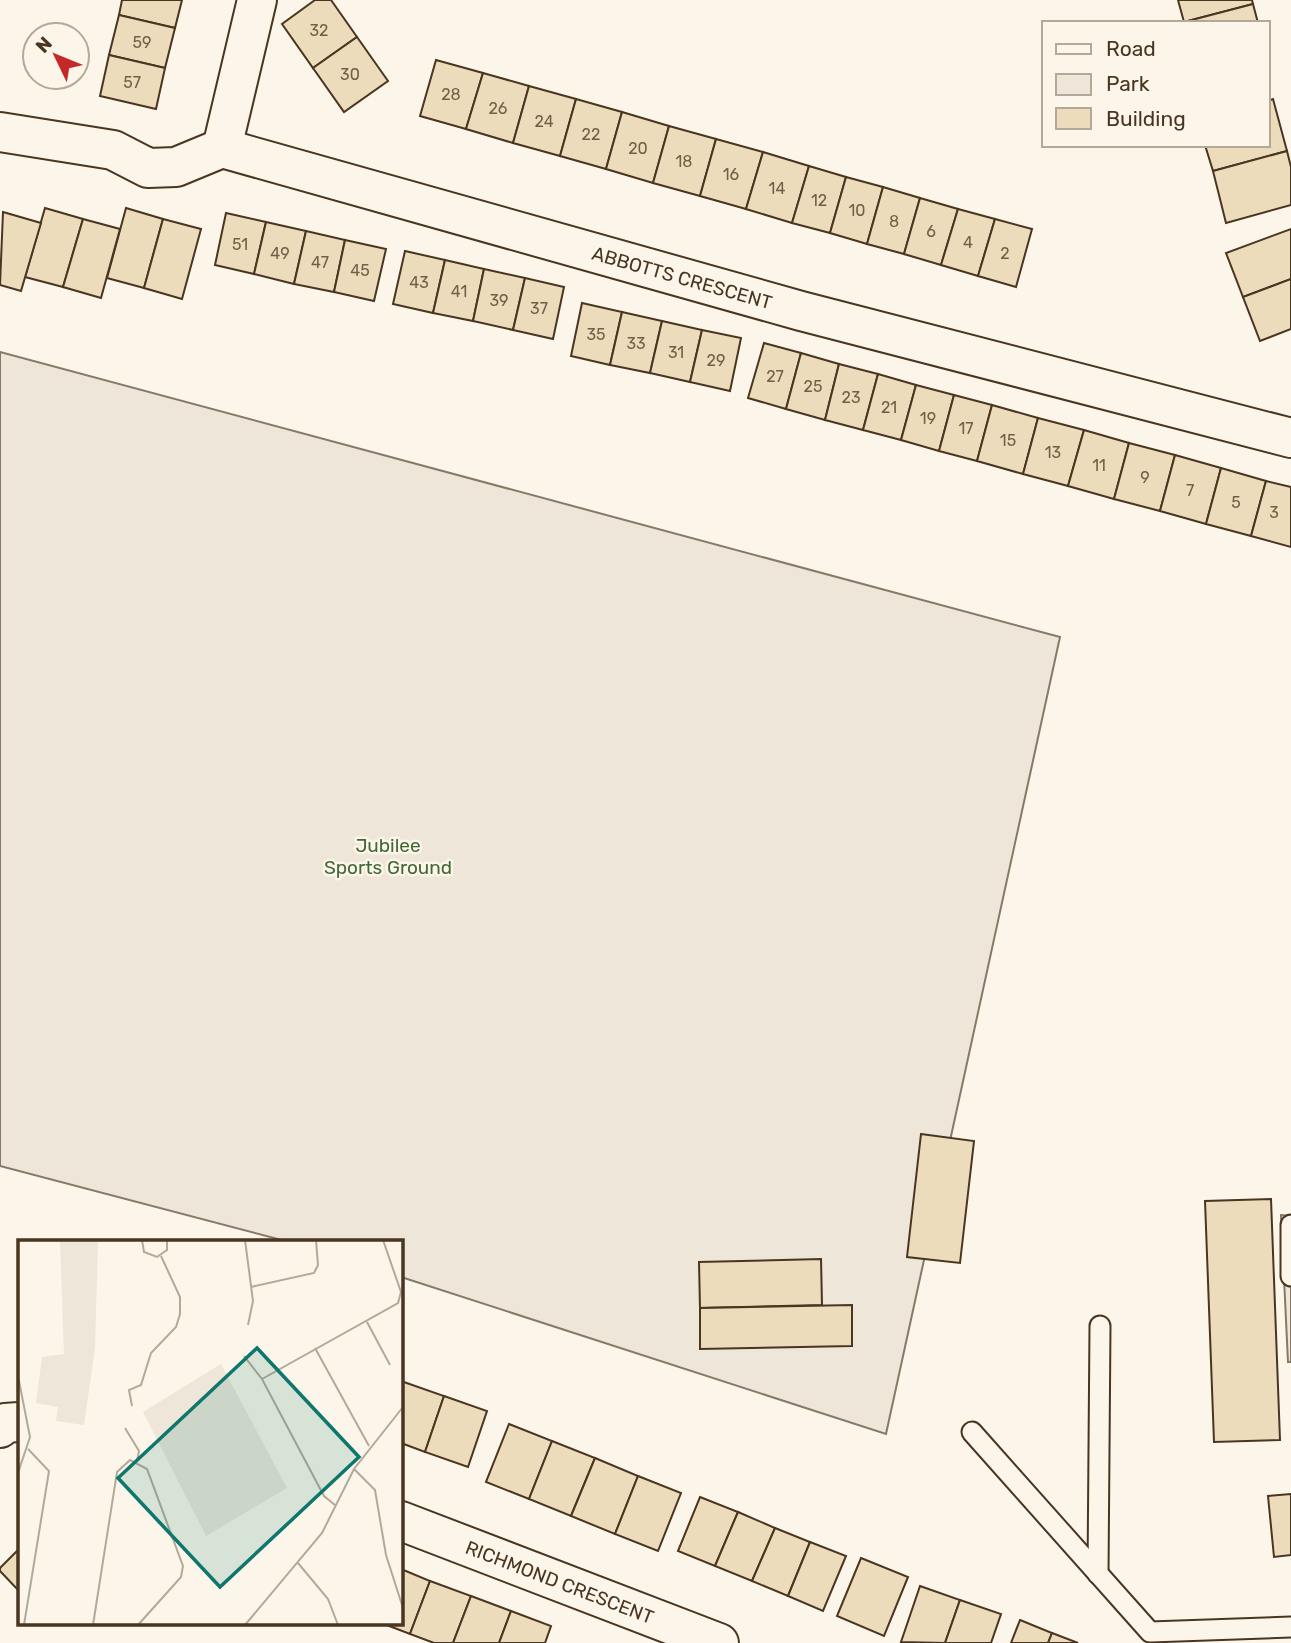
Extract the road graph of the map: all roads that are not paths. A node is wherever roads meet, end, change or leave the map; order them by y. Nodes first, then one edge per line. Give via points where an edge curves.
1 (257, 0) edge
2 (0, 132) edge
3 (222, 148) junction
4 (1291, 438) edge
5 (1291, 1225) edge
6 (1291, 1276) edge
7 (1100, 1326) dead end
8 (972, 1432) dead end
9 (402, 1521) edge
10 (1098, 1574) junction
11 (1291, 1627) edge
12 (719, 1643) edge

1 - 3 street
2 - 3 street via 113,150 148,168 176,167
3 - 4 street, ABBOTTS CRESCENT via 801,311
5 - 6 lane
7 - 10 lane
8 - 10 lane
9 - 12 street, RICHMOND CRESCENT
10 - 11 lane via 1150,1632

